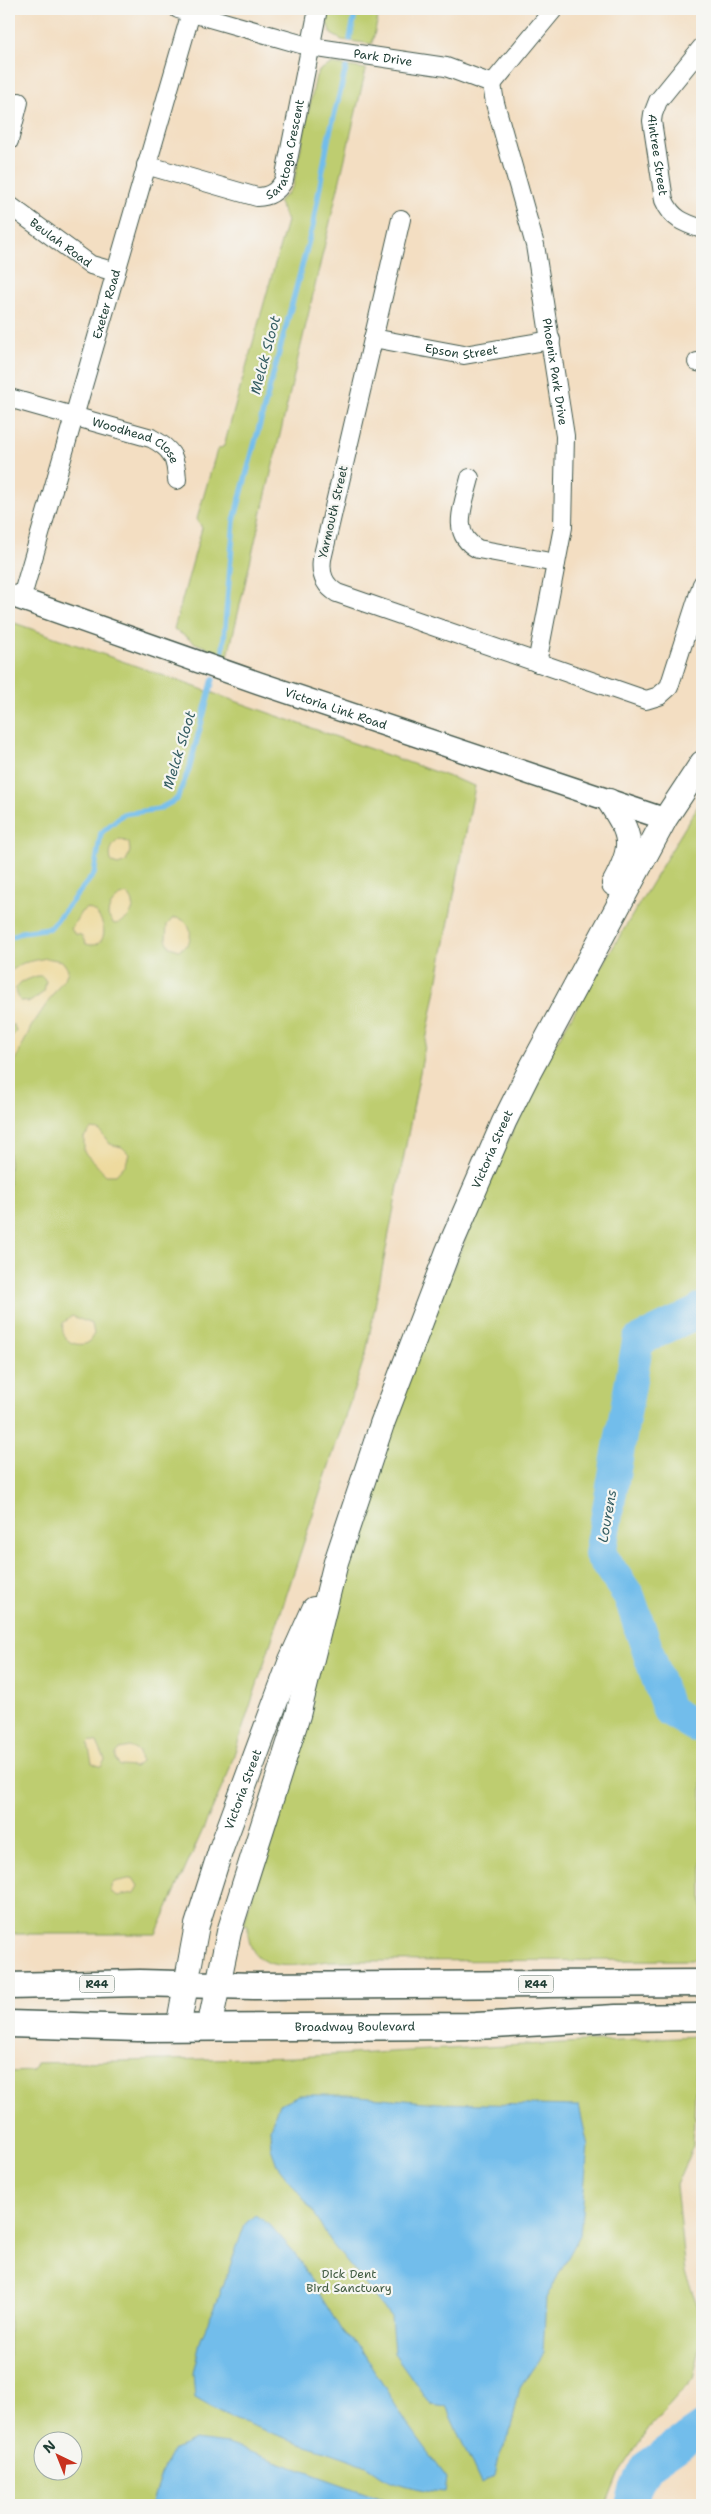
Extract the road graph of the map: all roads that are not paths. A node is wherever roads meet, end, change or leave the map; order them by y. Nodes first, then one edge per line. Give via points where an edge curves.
1 (318, 9) edge
2 (554, 9) edge
3 (187, 10) edge
4 (310, 47) junction
5 (702, 47) edge
6 (492, 84) junction
7 (19, 102) dead end
8 (9, 141) edge
9 (146, 166) junction
10 (9, 205) edge
11 (401, 219) dead end
12 (702, 229) edge
13 (116, 272) junction
14 (373, 338) junction
15 (550, 340) junction
16 (9, 398) edge
17 (74, 416) junction
18 (470, 478) dead end
19 (177, 480) dead end
20 (556, 563) junction
21 (702, 584) edge
22 (15, 597) edge
23 (537, 663) junction
24 (702, 763) edge
25 (609, 801) junction
26 (665, 819) junction
27 (586, 965) junction
28 (336, 1562) junction
29 (702, 1983) edge
30 (186, 1984) junction
31 (218, 1985) junction
32 (9, 1986) edge
33 (702, 2017) edge
34 (9, 2024) edge
35 (178, 2028) junction
36 (209, 2028) junction

1 - 4 street, Saratoga Crescent
2 - 6 street
3 - 4 street, Park Drive
3 - 9 street, Exeter Road
4 - 6 street, Park Drive via 446,67
4 - 9 street, Saratoga Crescent via 284,180 274,193 257,197
5 - 12 street, Aintree Street via 658,101 652,120 667,208 677,219
6 - 15 street, Phoenix Park Drive via 494,102 535,245
7 - 8 street
9 - 13 street, Exeter Road
10 - 13 street, Beulah Road via 91,266
11 - 14 street, Yarmouth Street
13 - 17 street, Exeter Road
14 - 15 street, Epson Street via 464,355
14 - 23 street, Yarmouth Street via 322,559 322,576 326,584 337,593
15 - 20 street, Phoenix Park Drive via 563,415 565,456 563,527
16 - 17 street, Woodhead Close
17 - 19 street, Woodhead Close via 151,438 167,447 176,463
17 - 22 street, Exeter Road
18 - 20 street via 460,522 462,534 470,545
20 - 23 street, Phoenix Park Drive
21 - 23 street, Yarmouth Street via 672,680 659,696 640,699
22 - 25 street, Victoria Link Road
24 - 26 main road, Victoria Street
25 - 26 street, Victoria Link Road
25 - 27 main road via 627,831 628,852 591,935
26 - 27 main road, Victoria Street
27 - 28 main road, Victoria Street via 504,1122 448,1252 382,1424
28 - 30 main road, Victoria Street via 291,1660 224,1840 197,1925
28 - 31 main road, Victoria Street via 298,1715 229,1932
29 - 31 main road, R44
30 - 31 main road, R44
30 - 32 main road, R44
30 - 35 main road, Victoria Street
31 - 36 main road, Victoria Street
33 - 36 main road, Broadway Boulevard via 476,2026
34 - 35 main road, Broadway Boulevard
35 - 36 main road, Broadway Boulevard

